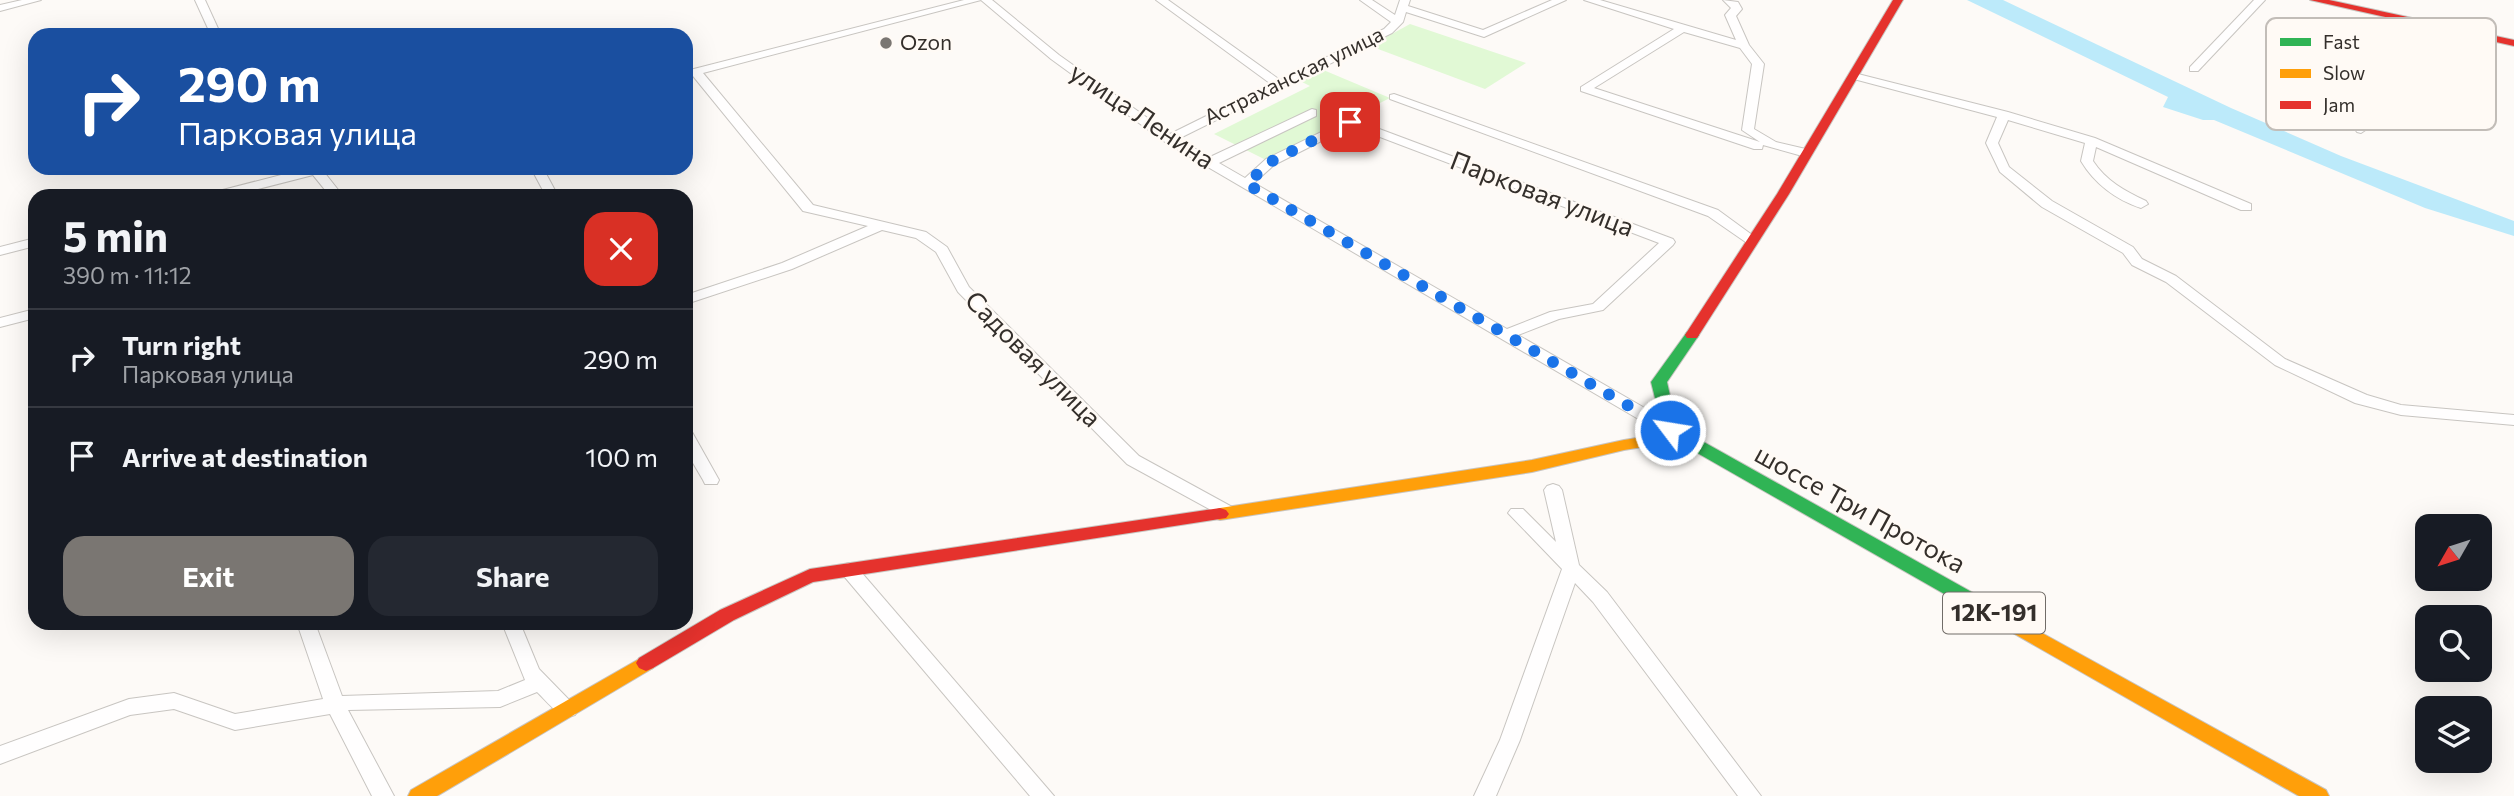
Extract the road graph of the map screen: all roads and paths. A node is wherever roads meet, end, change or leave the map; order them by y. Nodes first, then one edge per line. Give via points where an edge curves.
1 (36, 0) edge
2 (200, 0) edge
3 (976, 0) edge
4 (986, 0) edge
5 (1161, 0) edge
6 (1365, 0) edge
7 (1561, 0) edge
8 (1589, 0) edge
9 (1624, 0) edge
10 (1728, 0) edge
11 (1898, 0) edge
12 (2260, 0) edge
13 (2315, 0) edge
14 (1404, 4) edge
15 (1612, 7) junction
16 (0, 8) edge
17 (2396, 18) edge
18 (1398, 22) junction
19 (213, 28) edge
20 (1683, 28) junction
21 (2496, 39) edge
22 (2514, 43) edge
23 (1744, 46) junction
24 (2194, 69) dead end
25 (693, 72) edge
26 (693, 75) edge
27 (1854, 76) junction
28 (1279, 85) junction
29 (1394, 97) dead end
30 (1311, 113) dead end
31 (2004, 115) junction
32 (1169, 139) junction
33 (2091, 141) junction
34 (1758, 146) dead end
35 (1806, 153) junction
36 (1210, 162) junction
37 (295, 175) edge
38 (1247, 184) junction
39 (242, 189) edge
40 (2141, 204) dead end
41 (2246, 207) dead end
42 (880, 226) junction
43 (1752, 240) junction
44 (28, 244) edge
45 (0, 251) edge
46 (693, 298) edge
47 (28, 315) edge
48 (0, 323) edge
49 (1508, 334) junction
50 (2514, 420) edge
51 (1675, 433) junction
52 (693, 448) edge
53 (712, 480) dead end
54 (1553, 490) dead end
55 (1228, 512) junction
56 (1517, 513) dead end
57 (1571, 568) junction
58 (849, 570) junction
59 (309, 630) edge
60 (514, 630) edge
61 (540, 682) junction
62 (335, 704) junction
63 (568, 709) junction
64 (0, 755) edge
65 (383, 796) edge
66 (419, 796) edge
67 (1043, 796) edge
68 (1485, 796) edge
69 (1750, 796) edge
70 (2318, 796) edge

1 - 16 street
2 - 19 street
3 - 25 street, Садовая улица
4 - 32 street, улица Ленина via 1055,57
5 - 28 street
6 - 18 street
7 - 14 street via 1484,34
8 - 15 street
9 - 15 street
10 - 23 street via 1737,9 1730,15
11 - 27 main road
12 - 24 street
13 - 17 main road
14 - 18 street, Астраханская улица
15 - 20 street
18 - 28 street, Астраханская улица
20 - 23 street
20 - 34 street via 1585,89
21 - 22 main road
23 - 35 street via 1758,64 1748,130 1772,145
26 - 42 street, Садовая улица via 808,208
27 - 31 street
27 - 35 main road
28 - 32 street, Астраханская улица
29 - 43 street, Парковая улица via 1713,213
30 - 36 street
31 - 33 street
31 - 50 street via 1992,143 2004,169 2047,204 2188,290 2280,362 2361,399 2400,410
32 - 36 street, улица Ленина
33 - 40 street via 2087,161 2094,174
33 - 41 street
35 - 43 main road
36 - 38 street, улица Ленина
37 - 39 street
38 - 49 street, улица Ленина
38 - 49 street, Парковая улица via 1270,162 1350,122 1668,242 1598,307 1555,315
42 - 46 street via 787,266
42 - 55 street, Садовая улица via 920,235 942,250 963,289 1133,460
43 - 51 main road via 1659,382
44 - 45 street
47 - 48 street
49 - 51 street, улица Ленина
51 - 55 main road via 1532,466
51 - 70 main road, шоссе Три Протока / 12К-191
52 - 53 street
54 - 57 street
55 - 58 main road
56 - 57 street
57 - 68 street via 1510,740
57 - 69 street via 1600,597
58 - 63 main road via 810,576 727,615
58 - 67 street
59 - 62 street
60 - 61 street via 531,673
61 - 62 street via 500,699
61 - 63 street
62 - 64 street via 235,722 174,701 130,707
62 - 65 street
63 - 66 main road

